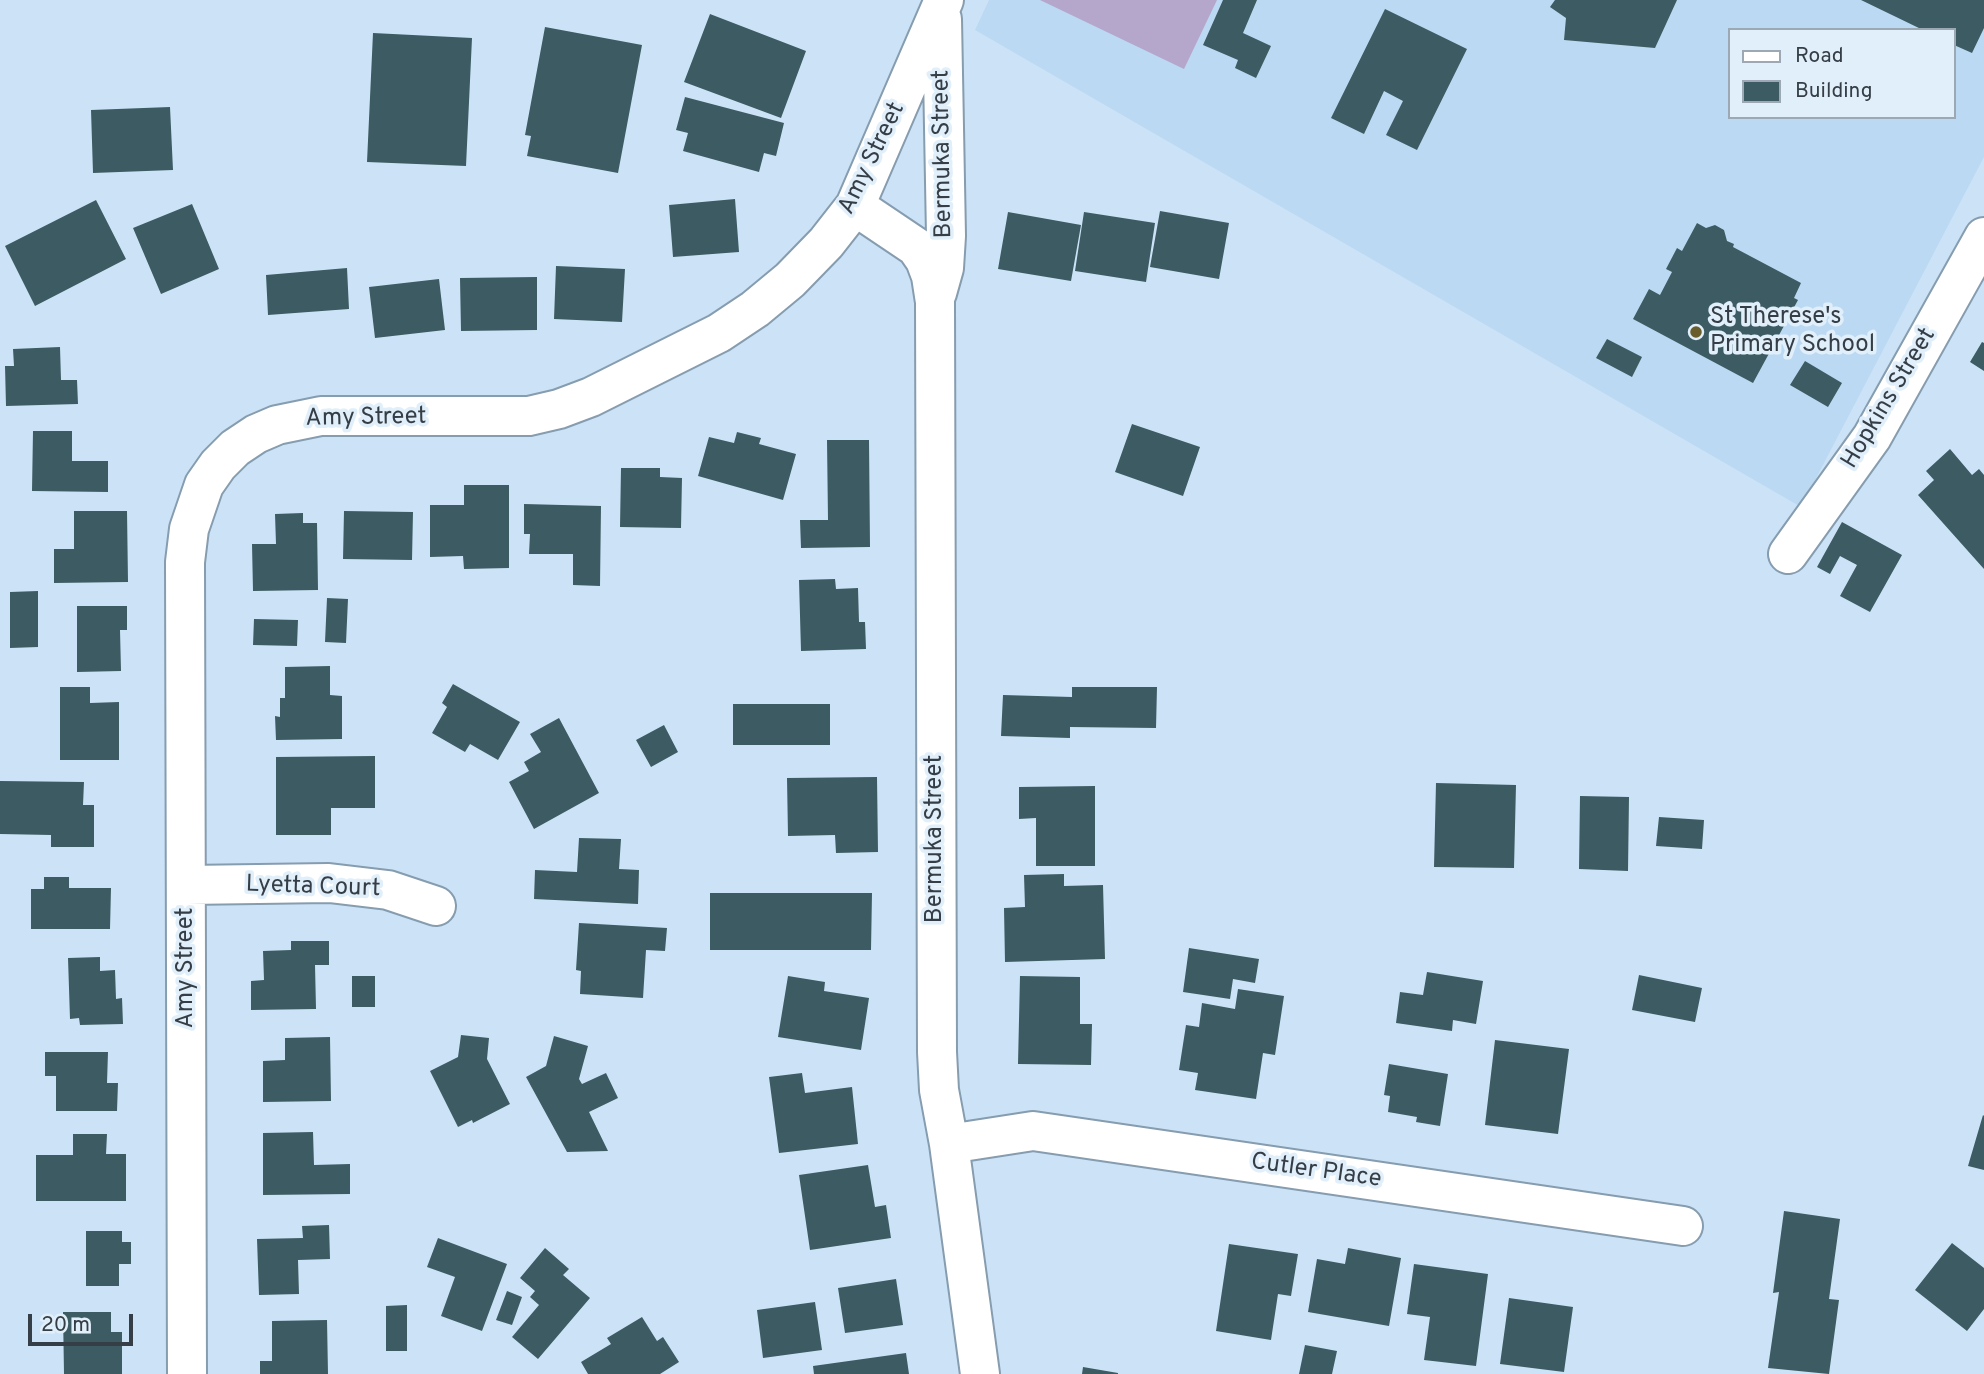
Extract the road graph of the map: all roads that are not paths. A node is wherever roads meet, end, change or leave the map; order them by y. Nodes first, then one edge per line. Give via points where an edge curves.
1 (943, 3) edge
2 (855, 206) junction
3 (1984, 237) edge
4 (934, 302) junction
5 (1788, 554) dead end
6 (187, 886) junction
7 (436, 906) dead end
8 (949, 1144) junction
9 (1683, 1226) dead end
10 (187, 1374) edge
11 (980, 1374) edge

1 - 2 street, Amy Street
1 - 4 street, Bermuka Street via 946,236 944,268
2 - 4 street, Bermuka Street via 916,247 931,276
2 - 6 street, Amy Street via 799,271 755,309 719,333 591,397 529,416 321,416 297,420 256,434 218,465 195,506 185,562
3 - 5 street, Hopkins Street via 1872,437
4 - 8 street, Bermuka Street via 937,1052
6 - 7 street, Lyetta Court via 329,883 388,890
6 - 10 street, Amy Street
8 - 9 street, Cutler Place via 1033,1131
8 - 11 street, Bermuka Street

